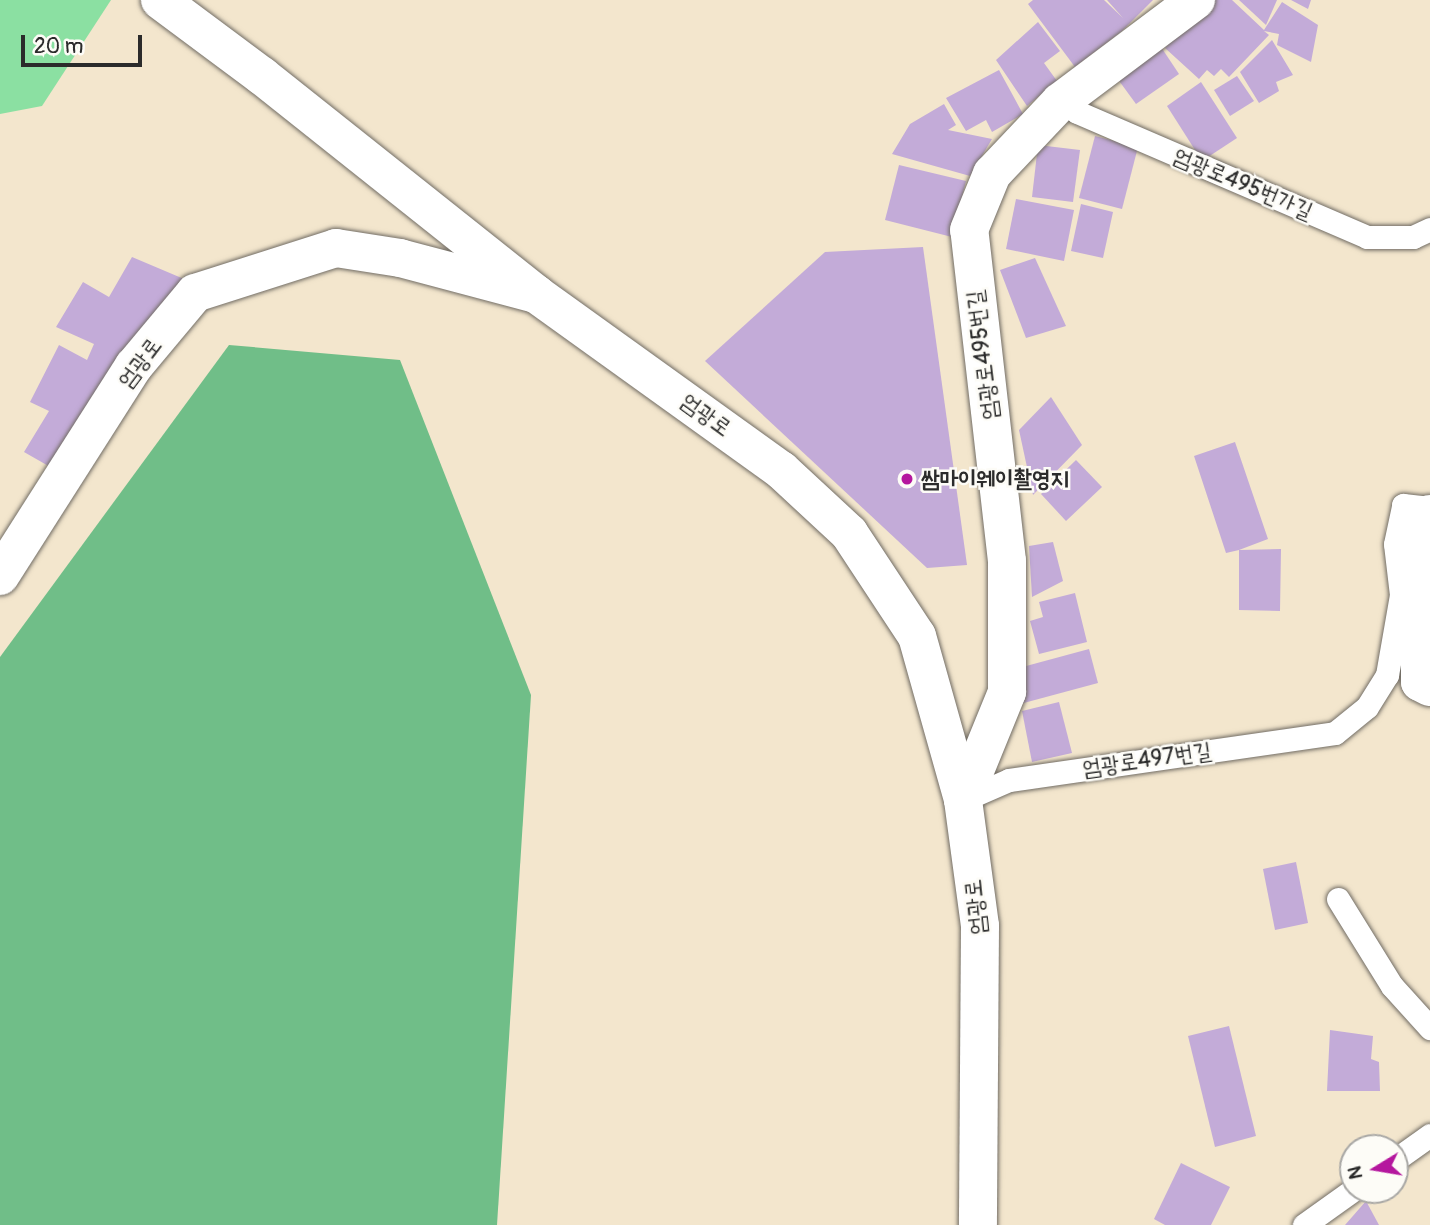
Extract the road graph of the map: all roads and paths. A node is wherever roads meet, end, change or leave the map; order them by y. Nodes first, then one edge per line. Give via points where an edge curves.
1 (160, 0) edge
2 (1196, 0) edge
3 (1070, 94) junction
4 (1430, 229) edge
5 (536, 293) junction
6 (1430, 511) edge
7 (0, 576) edge
8 (1430, 687) edge
9 (963, 800) junction
10 (1338, 899) dead end
11 (1430, 1028) edge
12 (1430, 1135) edge
13 (1409, 1150) edge
14 (1339, 1200) edge
15 (978, 1225) edge
16 (1304, 1225) edge

1 - 5 main road
2 - 3 main road, 엄광로495번길
3 - 4 lane, 엄광로495번가길 via 1077,112 1367,237 1413,237
3 - 9 main road, 엄광로495번길 via 992,174 969,229 1007,561 1007,692
5 - 7 main road, 엄광로 via 400,258 336,248 195,293 134,366
5 - 9 main road, 엄광로 via 781,470 849,533 917,636
6 - 8 main road via 1420,584 1419,682
6 - 9 lane, 엄광로497번길 via 1403,505 1395,544 1401,595 1387,675 1367,707 1335,733 1009,780
9 - 15 main road, 엄광로 via 980,926
10 - 11 lane via 1392,986
12 - 13 lane
14 - 16 lane

